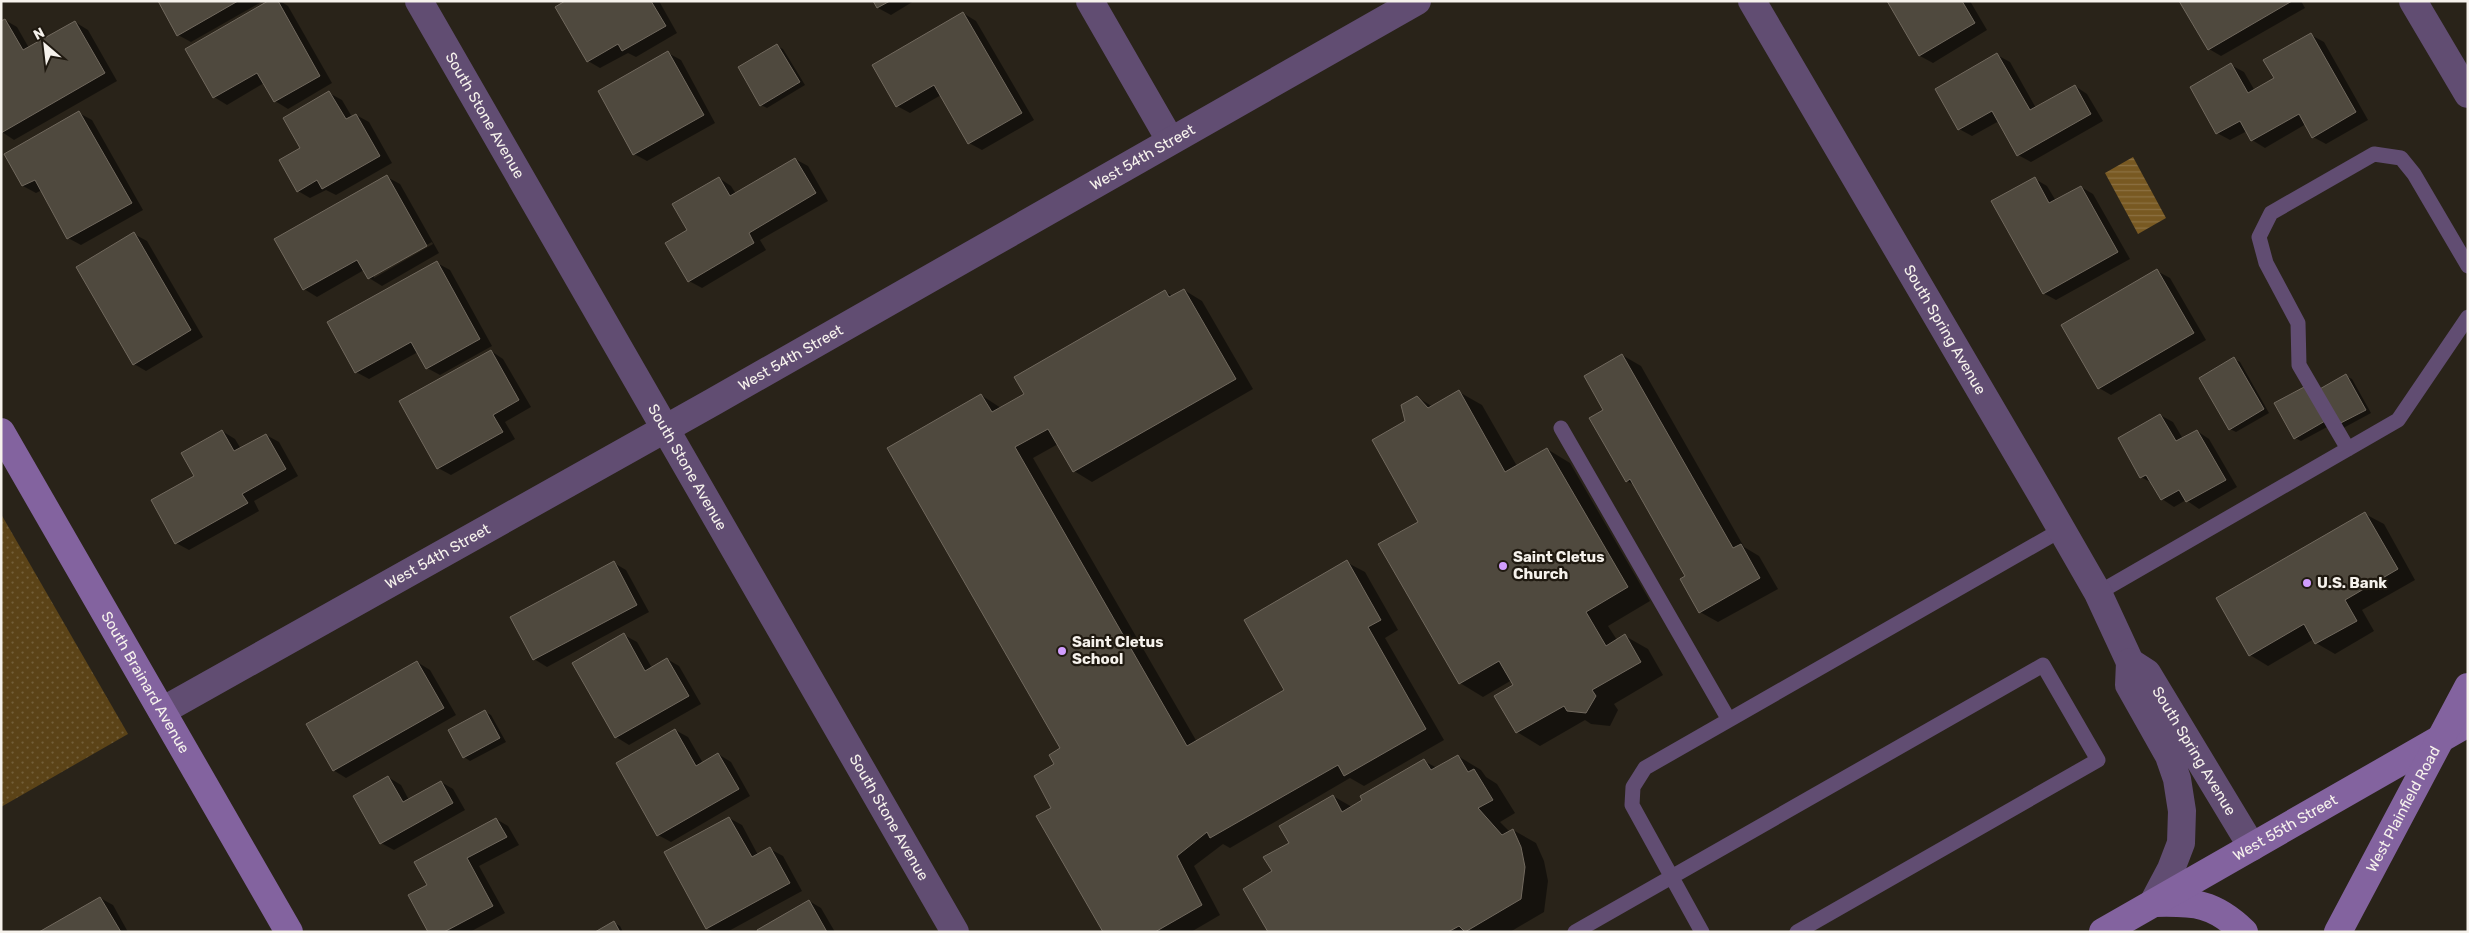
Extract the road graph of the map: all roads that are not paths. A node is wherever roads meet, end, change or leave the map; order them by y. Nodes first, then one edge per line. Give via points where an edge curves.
1 (419, 1) edge
2 (1090, 1) edge
3 (1416, 1) edge
4 (1752, 1) edge
5 (2413, 1) edge
6 (2468, 94) edge
7 (1170, 140) junction
8 (2468, 266) edge
9 (2468, 317) edge
10 (1561, 428) dead end
11 (665, 429) junction
12 (1, 432) edge
13 (2348, 449) junction
14 (2061, 530) junction
15 (2098, 593) junction
16 (2130, 662) junction
17 (2468, 687) edge
18 (162, 711) junction
19 (1728, 720) junction
20 (2468, 723) edge
21 (2443, 737) junction
22 (2252, 847) junction
23 (1672, 878) junction
24 (2154, 903) junction
25 (289, 932) edge
26 (955, 932) edge
27 (1575, 932) edge
28 (1702, 932) edge
29 (1797, 932) edge
30 (2103, 932) edge
31 (2244, 932) edge
32 (2338, 932) edge

1 - 11 street, South Stone Avenue
2 - 7 street
3 - 7 street, West 54th Street
4 - 14 street, South Spring Avenue
5 - 6 street
7 - 11 street, West 54th Street
8 - 13 lane via 2414,174 2401,158 2374,154 2271,212 2259,237 2266,264 2298,323 2299,365
9 - 13 lane via 2398,420
10 - 19 lane
11 - 18 street, West 54th Street
11 - 26 street, South Stone Avenue
12 - 18 main road, South Brainard Avenue
13 - 15 lane
14 - 15 street, South Spring Avenue
14 - 19 lane
15 - 16 street, South Spring Avenue
16 - 22 street, South Spring Avenue via 2147,673
16 - 24 street, South Spring Avenue via 2129,685 2169,756 2182,810 2181,843
17 - 21 main road, West Plainfield Road
18 - 25 main road, South Brainard Avenue
19 - 23 lane via 1645,768 1632,787 1632,804
20 - 21 main road, West 55th Street
21 - 22 main road, West 55th Street
21 - 32 main road, West Plainfield Road
22 - 24 main road, West 55th Street
23 - 27 lane
23 - 28 lane
23 - 29 lane via 2043,665 2098,760
24 - 30 main road, West 55th Street
24 - 31 main road via 2186,902 2216,909

